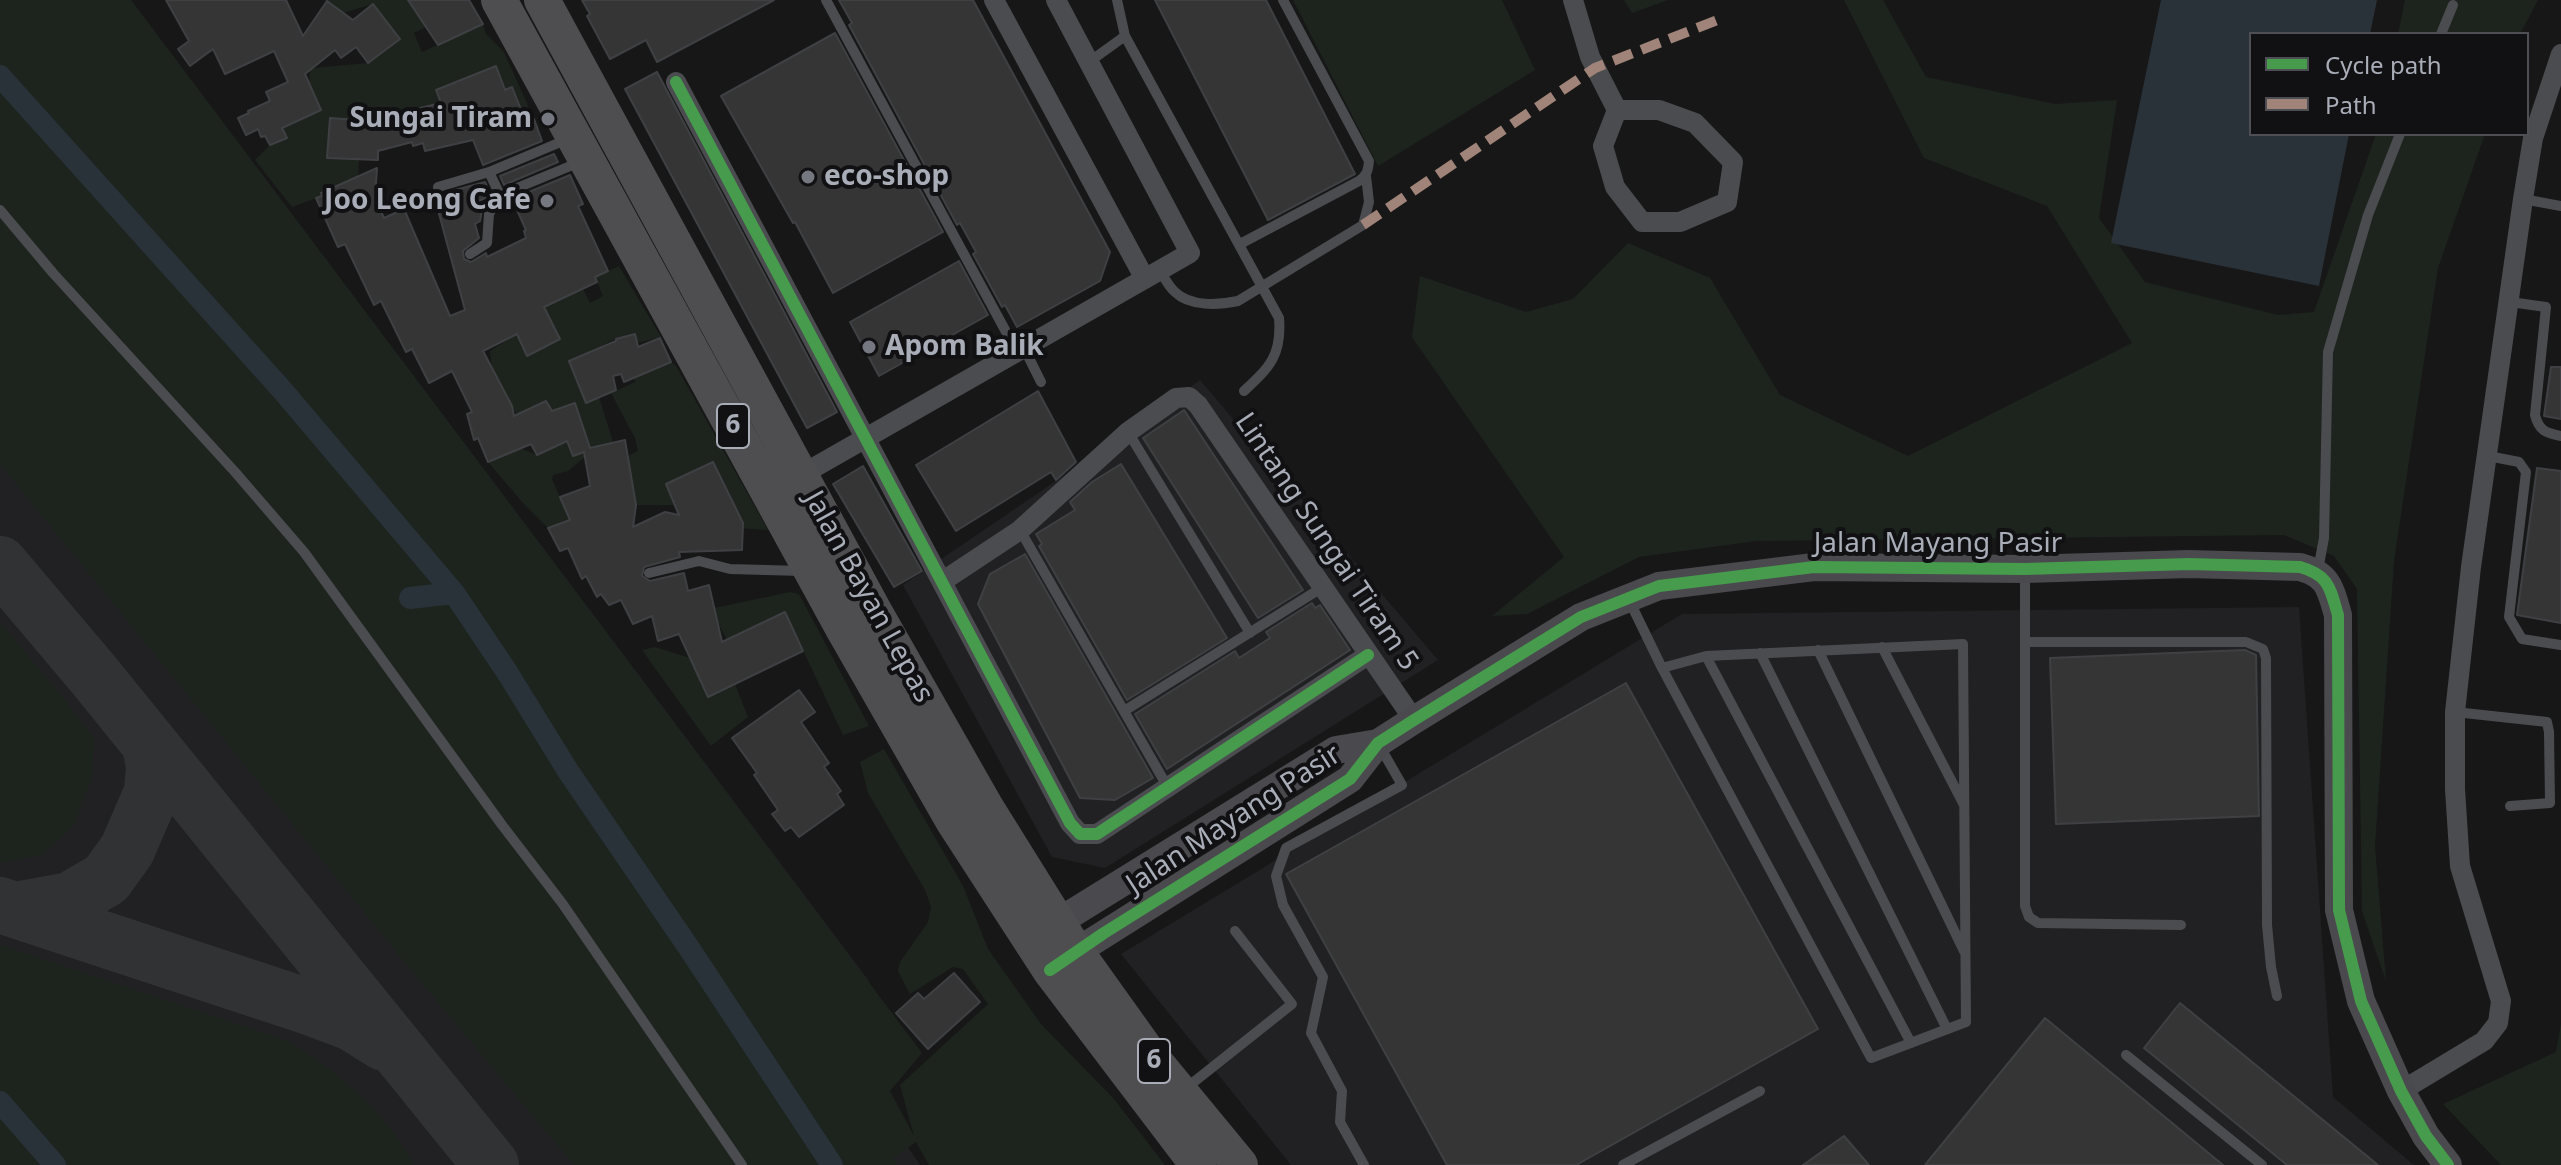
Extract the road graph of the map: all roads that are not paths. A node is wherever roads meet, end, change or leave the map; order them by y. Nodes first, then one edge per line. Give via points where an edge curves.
1 (499, 0) edge
2 (542, 0) edge
3 (826, 0) edge
4 (994, 0) edge
5 (1056, 0) edge
6 (1117, 0) edge
7 (1283, 0) edge
8 (1573, 0) edge
9 (2453, 5) dead end
10 (2442, 32) edge
11 (1125, 36) junction
12 (2561, 54) edge
13 (1089, 62) junction
14 (676, 82) dead end
15 (1617, 110) junction
16 (2399, 136) edge
17 (580, 148) junction
18 (489, 172) junction
19 (1366, 176) junction
20 (438, 187) dead end
21 (500, 195) junction
22 (2523, 199) junction
23 (2561, 206) edge
24 (0, 210) edge
25 (1240, 244) junction
26 (470, 254) dead end
27 (1152, 275) junction
28 (1261, 284) junction
29 (2510, 302) junction
30 (1020, 350) junction
31 (1041, 382) dead end
32 (1244, 391) dead end
33 (1128, 432) junction
34 (2561, 436) edge
35 (864, 439) junction
36 (2488, 456) junction
37 (801, 475) junction
38 (1020, 530) junction
39 (2025, 569) junction
40 (812, 571) junction
41 (2317, 572) junction
42 (649, 573) dead end
43 (943, 581) junction
44 (1323, 587) junction
45 (1628, 598) junction
46 (1250, 633) junction
47 (2025, 642) junction
48 (2561, 645) edge
49 (1882, 647) junction
50 (1818, 650) junction
51 (1760, 653) junction
52 (1368, 655) junction
53 (1706, 656) junction
54 (1662, 668) junction
55 (1124, 711) junction
56 (2455, 712) junction
57 (1414, 720) junction
58 (1378, 743) junction
59 (1167, 786) junction
60 (2510, 806) dead end
61 (1964, 807) junction
62 (971, 850) junction
63 (2181, 925) dead end
64 (1235, 931) dead end
65 (1054, 946) junction
66 (1966, 955) junction
67 (2277, 996) dead end
68 (1947, 1029) junction
69 (1911, 1043) junction
70 (2126, 1055) dead end
71 (1119, 1064) junction
72 (1760, 1091) dead end
73 (2401, 1091) junction
74 (1180, 1093) junction
75 (742, 1165) edge
76 (1198, 1165) edge
77 (1240, 1165) edge
78 (1364, 1165) edge
79 (1623, 1165) edge
80 (2262, 1165) edge
81 (2448, 1165) edge

1 - 17 highway, Jalan Bayan Lepas / 6
2 - 37 highway, Jalan Bayan Lepas / 6
3 - 30 lane
4 - 27 street
5 - 13 street
6 - 11 lane
7 - 19 lane via 1369,161
8 - 15 street via 1590,57
9 - 10 lane
11 - 13 lane
11 - 25 lane
12 - 22 street via 2533,138
13 - 27 street via 1190,253
14 - 35 street
15 - 15 street via 1659,110 1695,123 1733,162 1727,202 1680,222 1642,222 1615,187 1603,146
16 - 41 lane via 2368,215 2328,352 2324,538
17 - 18 lane
17 - 21 lane
17 - 40 highway, Jalan Bayan Lepas / 6
18 - 20 lane
18 - 21 lane
19 - 25 lane
19 - 28 lane via 1369,202 1363,225
21 - 26 lane via 489,214 487,243
22 - 23 lane
22 - 29 street
24 - 75 lane via 304,552 562,903
25 - 28 lane
27 - 28 lane via 1187,300 1221,305 1238,301
27 - 30 street
28 - 32 lane via 1279,318 1279,343 1274,361
29 - 34 lane via 2546,307 2535,415 2545,433
29 - 36 street
30 - 31 lane
30 - 35 street
33 - 38 street
33 - 44 street, Lintang Sungai Tiram 5 via 1176,398 1189,397
33 - 46 lane
35 - 37 street
35 - 43 street
36 - 48 lane via 2519,462 2526,472 2509,617 2522,639
36 - 56 street
37 - 65 highway, Jalan Bayan Lepas / 6 via 985,806
38 - 43 street
38 - 55 lane
39 - 41 street, Jalan Mayang Pasir via 2189,564
39 - 45 street, Jalan Mayang Pasir via 1814,567 1659,586
39 - 47 lane
40 - 42 lane via 730,569 699,561
40 - 62 highway, Jalan Bayan Lepas / 6
41 - 73 street via 2329,585 2338,615 2339,910 2361,1001
43 - 59 street via 1080,834 1097,834
44 - 46 lane
44 - 52 street, Lintang Sungai Tiram 5
45 - 54 lane
45 - 57 street, Jalan Mayang Pasir via 1581,617
46 - 55 lane
47 - 63 lane via 2029,917 2038,923
47 - 67 lane via 2246,642 2263,649 2267,925
49 - 50 lane
49 - 61 lane
49 - 61 lane via 1963,644
50 - 51 lane
50 - 66 lane
51 - 53 lane
51 - 68 lane
52 - 57 street, Lintang Sungai Tiram 5
52 - 59 street
53 - 54 lane
53 - 69 lane
54 - 69 lane via 1871,1058
55 - 59 lane
56 - 60 lane via 2547,722 2550,803
56 - 73 street via 2460,866 2501,1001 2498,1023 2484,1041
57 - 58 street, Jalan Mayang Pasir
58 - 65 street, Jalan Mayang Pasir via 1350,779
58 - 78 lane via 1402,785 1286,848 1276,876 1283,905 1323,977 1311,1033 1342,1091 1340,1122
61 - 66 lane
62 - 65 highway, Jalan Bayan Lepas / 6
62 - 71 highway via 1004,927 1048,993
64 - 74 lane via 1292,1004
65 - 71 highway, Jalan Bayan Lepas / 6
65 - 74 highway, Jalan Bayan Lepas / 6
66 - 68 lane via 1966,1022
68 - 69 lane
70 - 80 lane
71 - 76 highway, Jalan Bayan Lepas / 6
72 - 79 lane
73 - 81 street
74 - 77 highway, Jalan Bayan Lepas / 6

